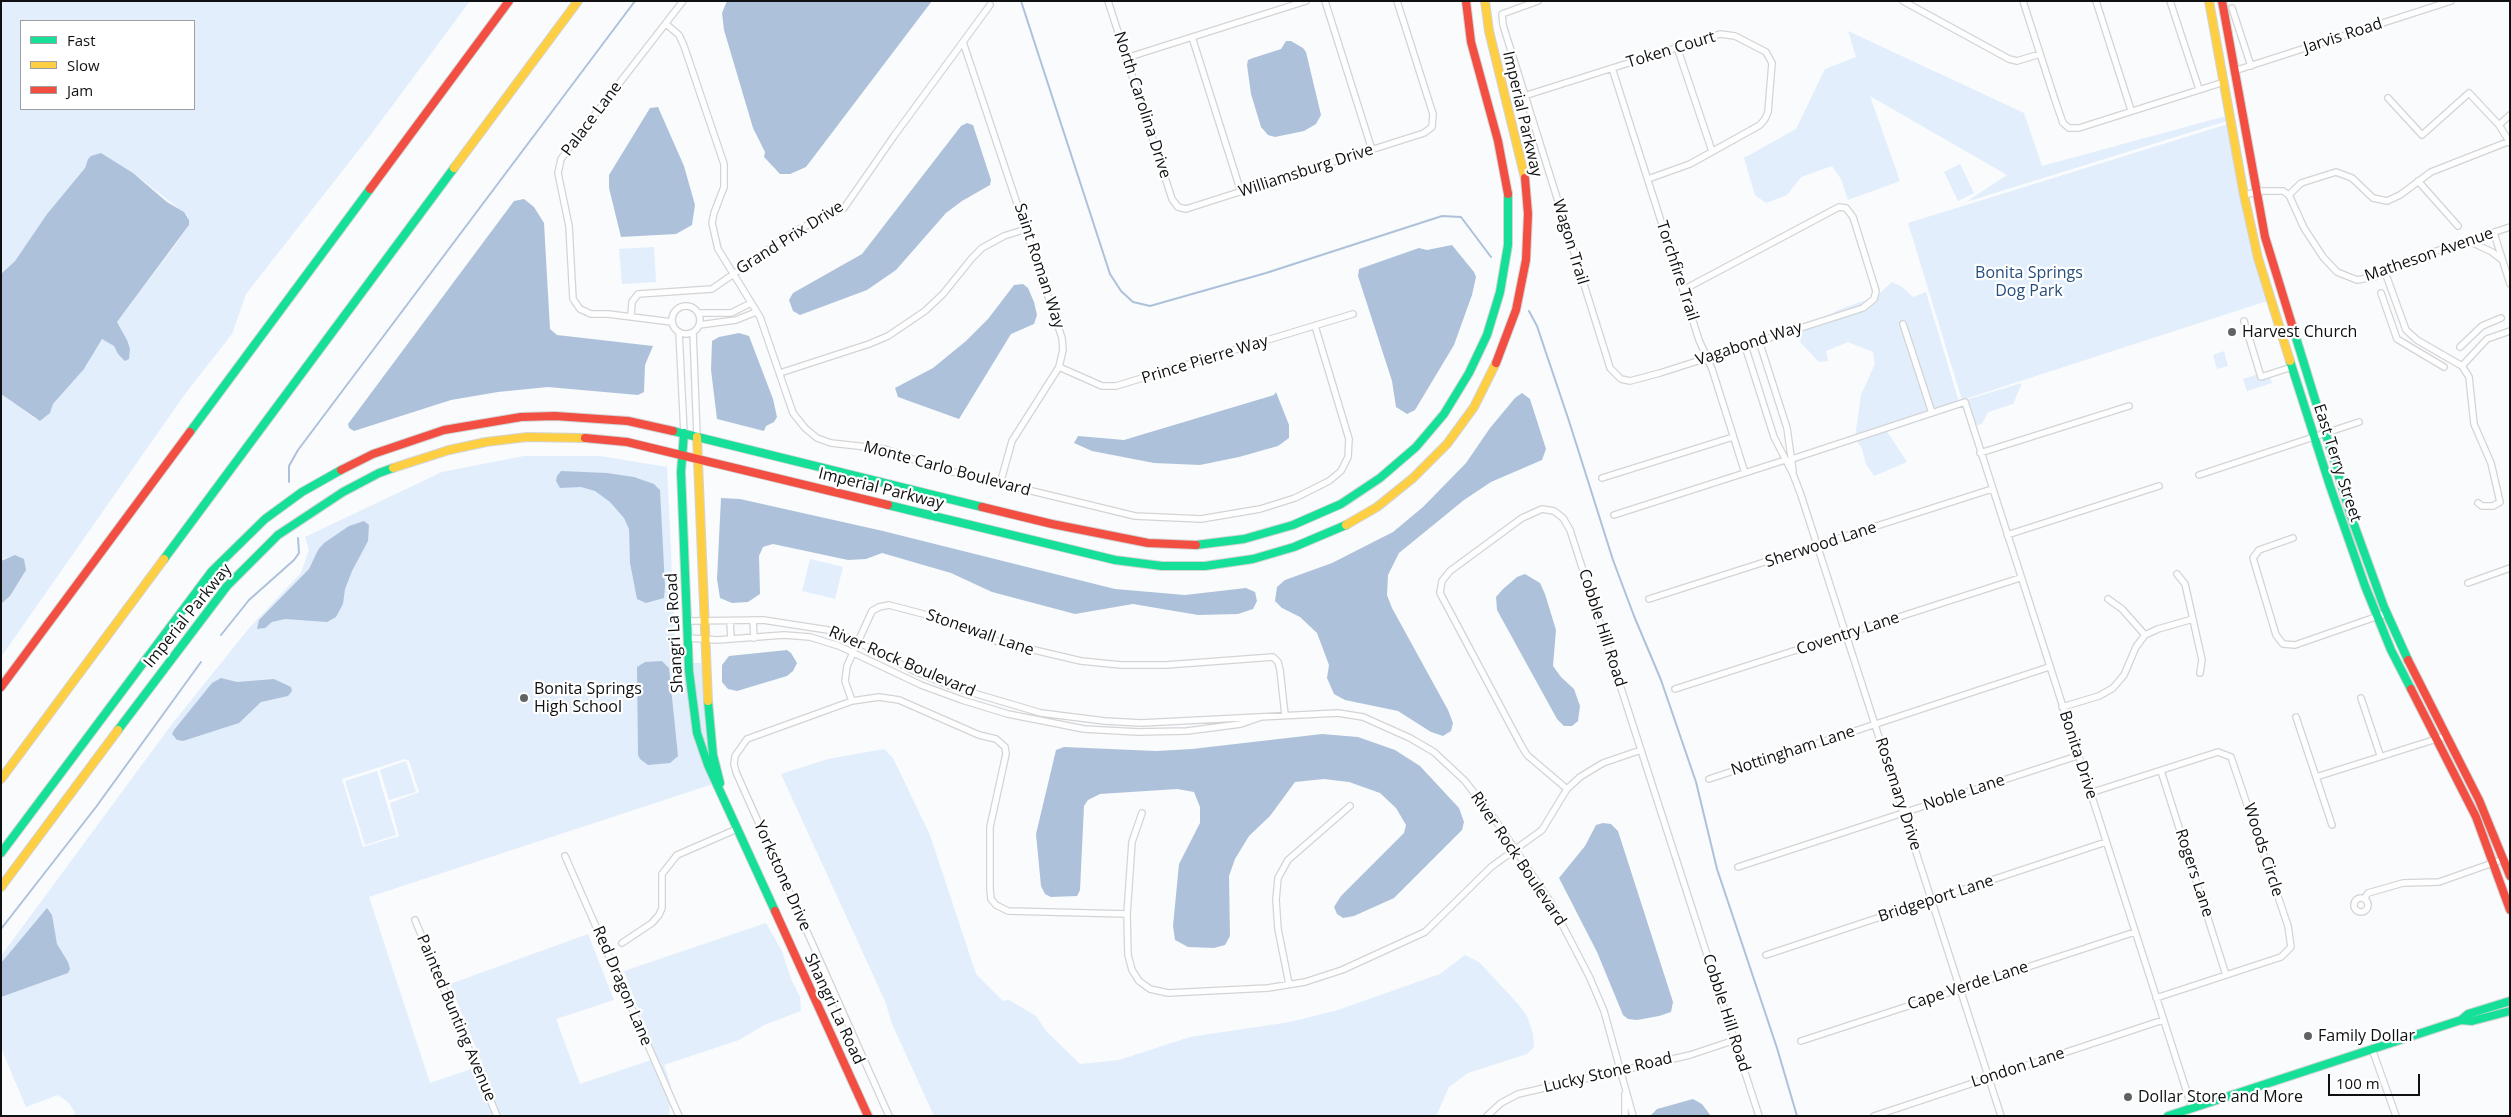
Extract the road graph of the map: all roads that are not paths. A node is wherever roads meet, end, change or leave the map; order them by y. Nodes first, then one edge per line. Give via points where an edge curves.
1 (509, 1) edge
2 (578, 1) edge
3 (682, 1) edge
4 (1108, 1) edge
5 (1306, 1) edge
6 (1325, 1) edge
7 (1397, 1) edge
8 (1466, 1) edge
9 (1485, 1) edge
10 (1538, 1) edge
11 (2023, 1) edge
12 (2096, 1) edge
13 (2170, 1) edge
14 (2209, 1) edge
15 (2222, 1) edge
16 (2451, 1) edge
17 (1906, 2) edge
18 (990, 5) dead end
19 (2232, 8) dead end
20 (666, 24) junction
21 (1192, 37) junction
22 (963, 42) junction
23 (1677, 47) junction
24 (2040, 54) junction
25 (1126, 58) junction
26 (2251, 66) junction
27 (1612, 68) junction
28 (2234, 71) junction
29 (2224, 82) junction
30 (2198, 89) junction
31 (1524, 96) junction
32 (2388, 98) dead end
33 (2132, 110) junction
34 (2510, 115) edge
35 (2499, 125) junction
36 (2509, 142) edge
37 (1372, 150) junction
38 (1712, 151) junction
39 (1648, 179) junction
40 (2418, 181) junction
41 (1241, 192) junction
42 (2256, 192) junction
43 (2244, 195) junction
44 (2290, 195) junction
45 (1178, 207) joint
46 (2458, 226) dead end
47 (2510, 227) edge
48 (1026, 228) junction
49 (2494, 233) junction
50 (2469, 241) junction
51 (2502, 261) junction
52 (2385, 272) junction
53 (732, 274) junction
54 (2510, 284) edge
55 (1683, 290) junction
56 (2393, 295) junction
57 (751, 303) junction
58 (756, 312) junction
59 (699, 313) junction
60 (1353, 314) dead end
61 (631, 317) junction
62 (2401, 318) junction
63 (2501, 318) dead end
64 (2244, 321) dead end
65 (672, 322) junction
66 (2390, 322) junction
67 (1903, 324) dead end
68 (699, 325) junction
69 (1315, 326) junction
70 (2510, 331) edge
71 (679, 332) junction
72 (693, 332) junction
73 (2473, 334) junction
74 (1759, 342) junction
75 (2482, 342) junction
76 (1745, 346) junction
77 (2460, 347) dead end
78 (1706, 358) junction
79 (2462, 366) junction
80 (1059, 367) junction
81 (2292, 367) junction
82 (2444, 367) dead end
83 (780, 373) junction
84 (1621, 379) joint
85 (2129, 406) dead end
86 (1932, 413) junction
87 (2359, 422) dead end
88 (684, 433) junction
89 (2325, 433) junction
90 (2314, 436) junction
91 (1733, 437) junction
92 (697, 438) junction
93 (1980, 453) junction
94 (683, 456) junction
95 (697, 458) junction
96 (1792, 459) junction
97 (1785, 460) junction
98 (1746, 473) junction
99 (1793, 474) junction
100 (2200, 475) dead end
101 (1602, 478) dead end
102 (1000, 484) junction
103 (2159, 486) dead end
104 (1992, 488) junction
105 (2478, 503) dead end
106 (1614, 515) dead end
107 (2007, 535) junction
108 (2292, 538) dead end
109 (1817, 546) junction
110 (2510, 568) edge
111 (2177, 574) dead end
112 (2020, 578) junction
113 (2468, 583) dead end
114 (1649, 599) dead end
115 (2108, 599) dead end
116 (2387, 613) junction
117 (2378, 617) junction
118 (2193, 619) junction
119 (753, 620) junction
120 (688, 621) junction
121 (730, 621) junction
122 (705, 622) junction
123 (1847, 635) junction
124 (2146, 636) junction
125 (689, 638) junction
126 (754, 638) junction
127 (731, 639) junction
128 (706, 640) junction
129 (858, 641) junction
130 (853, 652) junction
131 (2049, 666) junction
132 (2200, 673) dead end
133 (1, 687) edge
134 (1674, 689) dead end
135 (2361, 698) dead end
136 (852, 701) junction
137 (2062, 707) junction
138 (1285, 714) junction
139 (1263, 717) junction
140 (2296, 717) dead end
141 (1876, 725) junction
142 (2446, 736) junction
143 (2436, 738) junction
144 (1641, 750) junction
145 (2077, 756) junction
146 (2380, 756) junction
147 (2161, 771) junction
148 (2316, 777) junction
149 (1, 779) edge
150 (1708, 779) dead end
151 (1567, 789) junction
152 (2090, 794) junction
153 (726, 804) junction
154 (1350, 806) dead end
155 (1142, 813) dead end
156 (1904, 814) junction
157 (2332, 825) dead end
158 (737, 829) junction
159 (2106, 842) junction
160 (1516, 851) junction
161 (1, 853) edge
162 (565, 856) dead end
163 (2504, 859) junction
164 (2494, 863) junction
165 (1738, 867) dead end
166 (2510, 876) edge
167 (1, 887) edge
168 (2364, 899) dead end
169 (1931, 900) junction
170 (2508, 901) edge
171 (2510, 910) edge
172 (1127, 914) junction
173 (415, 920) dead end
174 (2135, 932) junction
175 (622, 943) dead end
176 (1766, 955) dead end
177 (2226, 975) junction
178 (1289, 984) junction
179 (1960, 989) junction
180 (2156, 998) junction
181 (2510, 1001) edge
182 (2510, 1011) edge
183 (2163, 1020) junction
184 (2461, 1020) junction
185 (1735, 1040) junction
186 (1801, 1041) dead end
187 (2372, 1049) junction
188 (1622, 1070) junction
189 (1989, 1078) junction
190 (1625, 1089) junction
191 (2192, 1108) junction
192 (497, 1116) edge
193 (679, 1116) edge
194 (868, 1116) edge
195 (889, 1116) edge
196 (1487, 1116) edge
197 (1625, 1116) edge
198 (1633, 1116) edge
199 (1759, 1116) edge
200 (1874, 1116) edge
201 (2001, 1116) edge
202 (2168, 1116) edge
203 (2396, 1116) edge

1 - 133 main road
2 - 149 main road
3 - 20 street, Palace Lane
4 - 25 street, North Carolina Drive
5 - 21 street
6 - 37 street
7 - 37 street, Williamsburg Drive via 1433,114 1432,127 1424,133
8 - 92 main road, Imperial Parkway via 1471,42 1498,141 1508,193 1508,245 1500,292 1487,336 1470,373 1444,414 1416,447 1380,478 1341,504 1293,525 1244,539 1193,545 1148,543 1052,524
9 - 95 main road, Imperial Parkway via 1491,40 1524,170 1528,214 1526,260 1516,310 1503,349 1474,407 1447,444 1413,478 1370,511 1302,544 1253,559 1205,566 1162,566 1115,560
10 - 31 street, Wagon Trail via 1502,14
11 - 24 street
12 - 33 street
13 - 30 street
14 - 29 main road, East Terry Street
15 - 28 main road
16 - 26 street, Jarvis Road
17 - 24 street via 2009,60
18 - 22 street, Grand Prix Drive
19 - 26 street
20 - 53 street, Monte Carlo Boulevard via 684,46 724,164 724,187 712,223 718,249
20 - 61 street, Palace Lane via 561,159 558,173 569,226 573,299 580,309 591,314
21 - 25 street
21 - 41 street
22 - 48 street, Saint Roman Way
22 - 53 street, Grand Prix Drive via 844,208 796,231
23 - 27 street, Token Court
23 - 38 street
23 - 38 street, Token Court via 1728,34 1760,48 1770,57 1771,80 1765,119
24 - 33 street via 2064,123 2069,128 2079,128
25 - 45 street, North Carolina Drive via 1172,199
26 - 28 street, Jarvis Road
27 - 31 street, Token Court
27 - 39 street, Torchfire Trail
28 - 42 main road
29 - 30 street
29 - 43 main road, East Terry Street
30 - 33 street
31 - 84 street, Wagon Trail via 1610,368
32 - 35 street via 2422,135 2469,93
34 - 35 street
35 - 36 street
36 - 40 street via 2432,172
37 - 41 street, Williamsburg Drive
38 - 39 street, Token Court via 1680,168
39 - 55 street, Torchfire Trail
40 - 44 street via 2400,195 2382,201 2368,195 2346,174 2336,172 2301,183
40 - 46 street
41 - 45 street, Williamsburg Drive via 1186,209
42 - 43 street
42 - 44 street
42 - 89 main road via 2272,266
43 - 81 main road, East Terry Street via 2258,258
44 - 52 street, Matheson Avenue via 2314,244 2337,272 2365,280
47 - 49 street, Matheson Avenue
48 - 80 street, Saint Roman Way via 1062,338
48 - 83 street via 982,248 925,311 888,336
49 - 50 street, Matheson Avenue
49 - 51 street
50 - 51 street via 2492,252
50 - 52 street, Matheson Avenue
51 - 54 street
52 - 56 street
53 - 57 street, Monte Carlo Boulevard
53 - 61 street, Grand Prix Drive via 709,290 638,294 632,302
55 - 74 street, Vagabond Way via 1833,209 1846,208 1853,217 1869,265 1876,291 1874,299 1863,308
55 - 78 street, Torchfire Trail
56 - 62 street
56 - 66 street via 2382,296
57 - 58 street, Monte Carlo Boulevard
57 - 59 street via 730,313
58 - 68 street via 736,320
58 - 83 street, Monte Carlo Boulevard
59 - 65 street via 688,306 680,307
59 - 68 street
60 - 69 street, Prince Pierre Way
61 - 65 street, Palace Lane
62 - 66 street
62 - 79 street via 2411,336
63 - 73 street via 2487,322
64 - 81 street via 2261,377
65 - 71 street
66 - 82 street via 2402,344
67 - 86 street
68 - 72 street
69 - 80 street, Prince Pierre Way via 1116,386 1102,386
69 - 102 street, Monte Carlo Boulevard via 1349,439 1348,457 1341,471 1317,488 1240,514 1172,519 1135,516
70 - 75 street
71 - 72 street
71 - 88 street
72 - 92 street
73 - 75 street
73 - 77 street
74 - 76 street, Vagabond Way
74 - 96 street, Rosemary Drive via 1787,428
75 - 79 street
76 - 78 street, Vagabond Way
76 - 97 street, Rosemary Drive via 1774,437
78 - 84 street, Vagabond Way via 1630,382
78 - 91 street, Torchfire Trail
79 - 105 street via 2471,384 2476,430 2499,490 2500,502 2493,506
80 - 102 street, Saint Roman Way via 1016,432
81 - 90 main road, East Terry Street
83 - 102 street, Monte Carlo Boulevard via 793,413 818,438 832,443 885,449 931,467
85 - 93 street
86 - 93 street, Bonita Drive via 1965,402
86 - 96 street
87 - 89 street
88 - 92 main road, Imperial Parkway
88 - 94 main road, Shangri La Road
88 - 161 main road, Imperial Parkway via 600,418 521,417 481,422 444,430 373,454 302,492 265,520 212,571
89 - 90 street
89 - 116 main road via 2352,520
90 - 100 street
90 - 117 main road, East Terry Street via 2348,540
91 - 98 street, Torchfire Trail
91 - 101 street
92 - 95 main road, Shangri La Road
93 - 104 street, Bonita Drive
94 - 95 main road, Imperial Parkway
94 - 120 main road, Shangri La Road
94 - 167 main road, Imperial Parkway via 627,442 594,438 527,437 486,442 415,460 379,474 314,510 278,535 227,586
95 - 122 main road, Shangri La Road
96 - 99 street, Rosemary Drive
97 - 98 street
97 - 99 street, Rosemary Drive
98 - 106 street
99 - 109 street, Rosemary Drive
103 - 107 street
104 - 107 street, Bonita Drive
104 - 109 street, Sherwood Lane
107 - 112 street, Bonita Drive
108 - 117 street via 2262,548 2253,558 2280,642 2291,646
109 - 114 street, Sherwood Lane
109 - 123 street, Rosemary Drive
110 - 113 street
111 - 118 street via 2184,584
112 - 123 street, Coventry Lane
112 - 131 street, Bonita Drive
115 - 124 street via 2122,609
116 - 117 street
116 - 142 main road
117 - 143 main road, East Terry Street
118 - 124 street via 2158,629
118 - 132 street via 2202,660
119 - 121 street, River Rock Boulevard
119 - 126 street
119 - 129 street, River Rock Boulevard via 813,627
120 - 122 street, River Rock Boulevard
120 - 125 main road, Shangri La Road
121 - 122 street, River Rock Boulevard
121 - 127 street
122 - 128 main road, Shangri La Road
123 - 134 street, Coventry Lane
123 - 141 street, Rosemary Drive
124 - 137 street via 2136,647 2124,675 2113,688 2099,696
125 - 128 street, River Rock Boulevard
125 - 153 main road, Shangri La Road via 690,680 697,733 704,757
126 - 127 street, River Rock Boulevard
126 - 130 street, River Rock Boulevard via 810,637
127 - 128 street, River Rock Boulevard
128 - 153 main road, Shangri La Road via 709,724 713,755
129 - 130 street
129 - 138 street, Stonewall Lane via 872,612 889,604 932,616 996,642 1082,661 1166,665 1272,657 1278,662
129 - 139 street, River Rock Boulevard via 912,670 953,687 1041,713 1141,723
130 - 136 street via 845,674
130 - 139 street, River Rock Boulevard via 921,685 962,700 1051,724 1170,731 1231,726
131 - 137 street, Bonita Drive
131 - 141 street, Nottingham Lane
135 - 146 street
136 - 172 street, Yorkstone Drive via 879,697 899,700 978,735 996,739 1005,746 990,827 990,889 991,899 996,905 1008,911
136 - 195 street, Yorkstone Drive via 747,739 740,747 734,764
137 - 145 street, Bonita Drive
138 - 139 street, River Rock Boulevard
138 - 160 street, River Rock Boulevard via 1338,713 1363,717 1434,752 1465,782
140 - 148 street
141 - 150 street, Nottingham Lane
141 - 156 street, Rosemary Drive
142 - 143 street
142 - 163 main road via 2479,800
143 - 146 street
143 - 164 main road, East Terry Street via 2476,817
144 - 151 street via 1596,766
144 - 151 street, Cobble Hill Road via 1567,523 1554,511 1530,512 1450,571 1442,581 1440,593 1527,755
144 - 185 street, Cobble Hill Road
145 - 152 street, Bonita Drive
145 - 156 street, Noble Lane
146 - 148 street
147 - 152 street, Woods Circle
147 - 177 street, Rogers Lane
147 - 177 street, Woods Circle via 2218,752 2231,757 2288,926 2291,939 2287,953
148 - 157 street
151 - 160 street via 1542,830
152 - 159 street, Bonita Drive
153 - 158 main road, Shangri La Road
154 - 178 street via 1288,860 1278,878 1278,929
155 - 172 street via 1132,842
156 - 165 street, Noble Lane
156 - 169 street, Rosemary Drive
158 - 175 street via 677,855 662,874 659,915
158 - 194 main road, Shangri La Road
159 - 169 street, Bridgeport Lane
159 - 174 street, Bonita Drive
160 - 178 street via 1491,867 1420,935 1342,970
160 - 188 street, River Rock Boulevard via 1551,903 1589,976 1607,1018
162 - 193 street, Red Dragon Lane
163 - 164 street
163 - 166 main road
164 - 168 street via 2439,882 2403,883 2368,893
164 - 170 main road, East Terry Street
169 - 176 street, Bridgeport Lane
169 - 179 street, Rosemary Drive
170 - 171 main road, East Terry Street
172 - 178 street via 1129,963 1139,981 1150,989 1177,994
173 - 192 street, Painted Bunting Avenue
174 - 179 street, Cape Verde Lane
174 - 180 street, Bonita Drive
177 - 180 street, Woods Circle
179 - 186 street, Cape Verde Lane
179 - 189 street, Rosemary Drive
180 - 183 street, Bonita Drive
181 - 184 main road via 2468,1014
182 - 184 main road via 2472,1021
183 - 189 street, London Lane
183 - 191 street, Bonita Drive
184 - 187 main road
185 - 188 street, Lucky Stone Road via 1690,1055
185 - 199 street, Cobble Hill Road
187 - 191 main road
187 - 203 street
188 - 190 street, River Rock Boulevard
188 - 196 street, Lucky Stone Road via 1518,1094
189 - 200 street, London Lane
189 - 201 street, Rosemary Drive
190 - 197 street, River Rock Boulevard
190 - 198 street, River Rock Boulevard
191 - 202 main road

